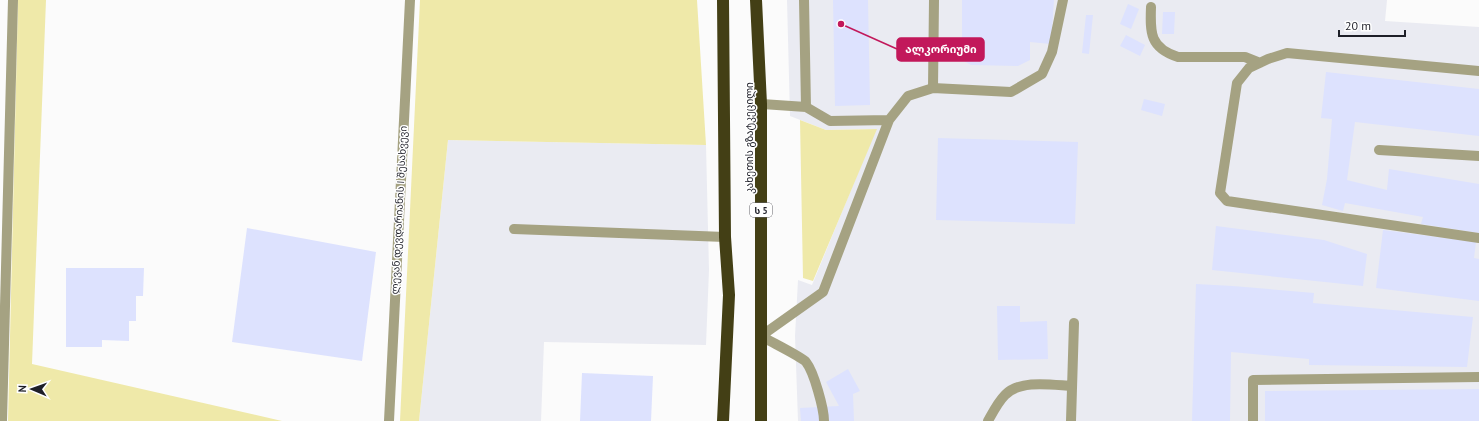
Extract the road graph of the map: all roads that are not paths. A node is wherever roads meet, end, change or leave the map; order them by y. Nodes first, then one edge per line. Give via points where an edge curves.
1 (13, 0) edge
2 (410, 0) edge
3 (723, 0) edge
4 (756, 0) edge
5 (804, 0) edge
6 (934, 0) edge
7 (1063, 0) edge
8 (1151, 7) dead end
9 (1260, 63) junction
10 (1479, 71) edge
11 (933, 88) junction
12 (761, 104) junction
13 (806, 107) junction
14 (889, 120) junction
15 (1379, 150) dead end
16 (1479, 156) edge
17 (514, 228) dead end
18 (726, 237) junction
19 (1479, 238) edge
20 (1074, 323) dead end
21 (761, 336) junction
22 (1479, 377) edge
23 (1072, 386) junction
24 (2, 421) edge
25 (389, 421) edge
26 (723, 421) edge
27 (761, 421) edge
28 (824, 421) edge
29 (988, 421) edge
30 (1071, 421) edge
31 (1253, 421) edge

1 - 24 street
2 - 25 street, ლევან დევდარიანის I შესახვევი
3 - 18 highway
4 - 12 highway, კახეთის გზატკეცილი / ს 5
5 - 13 street
6 - 11 street
7 - 11 street via 1052,52 1042,74 1011,92
8 - 9 street via 1150,30 1160,48 1168,54 1178,57 1245,57
9 - 10 street via 1287,53
9 - 19 street via 1249,68 1237,83 1220,193 1227,201
11 - 14 street via 908,96
12 - 13 street
12 - 21 highway, კახეთის გზატკეცილი / ს 5
13 - 14 street via 830,121
14 - 21 street via 823,292
15 - 16 street
17 - 18 street
18 - 26 highway via 729,294
20 - 23 street
21 - 27 highway, კახეთის გზატკეცილი / ს 5
21 - 28 street via 806,362 817,386
22 - 31 street via 1253,380
23 - 29 street via 1016,387 1006,394
23 - 30 street

